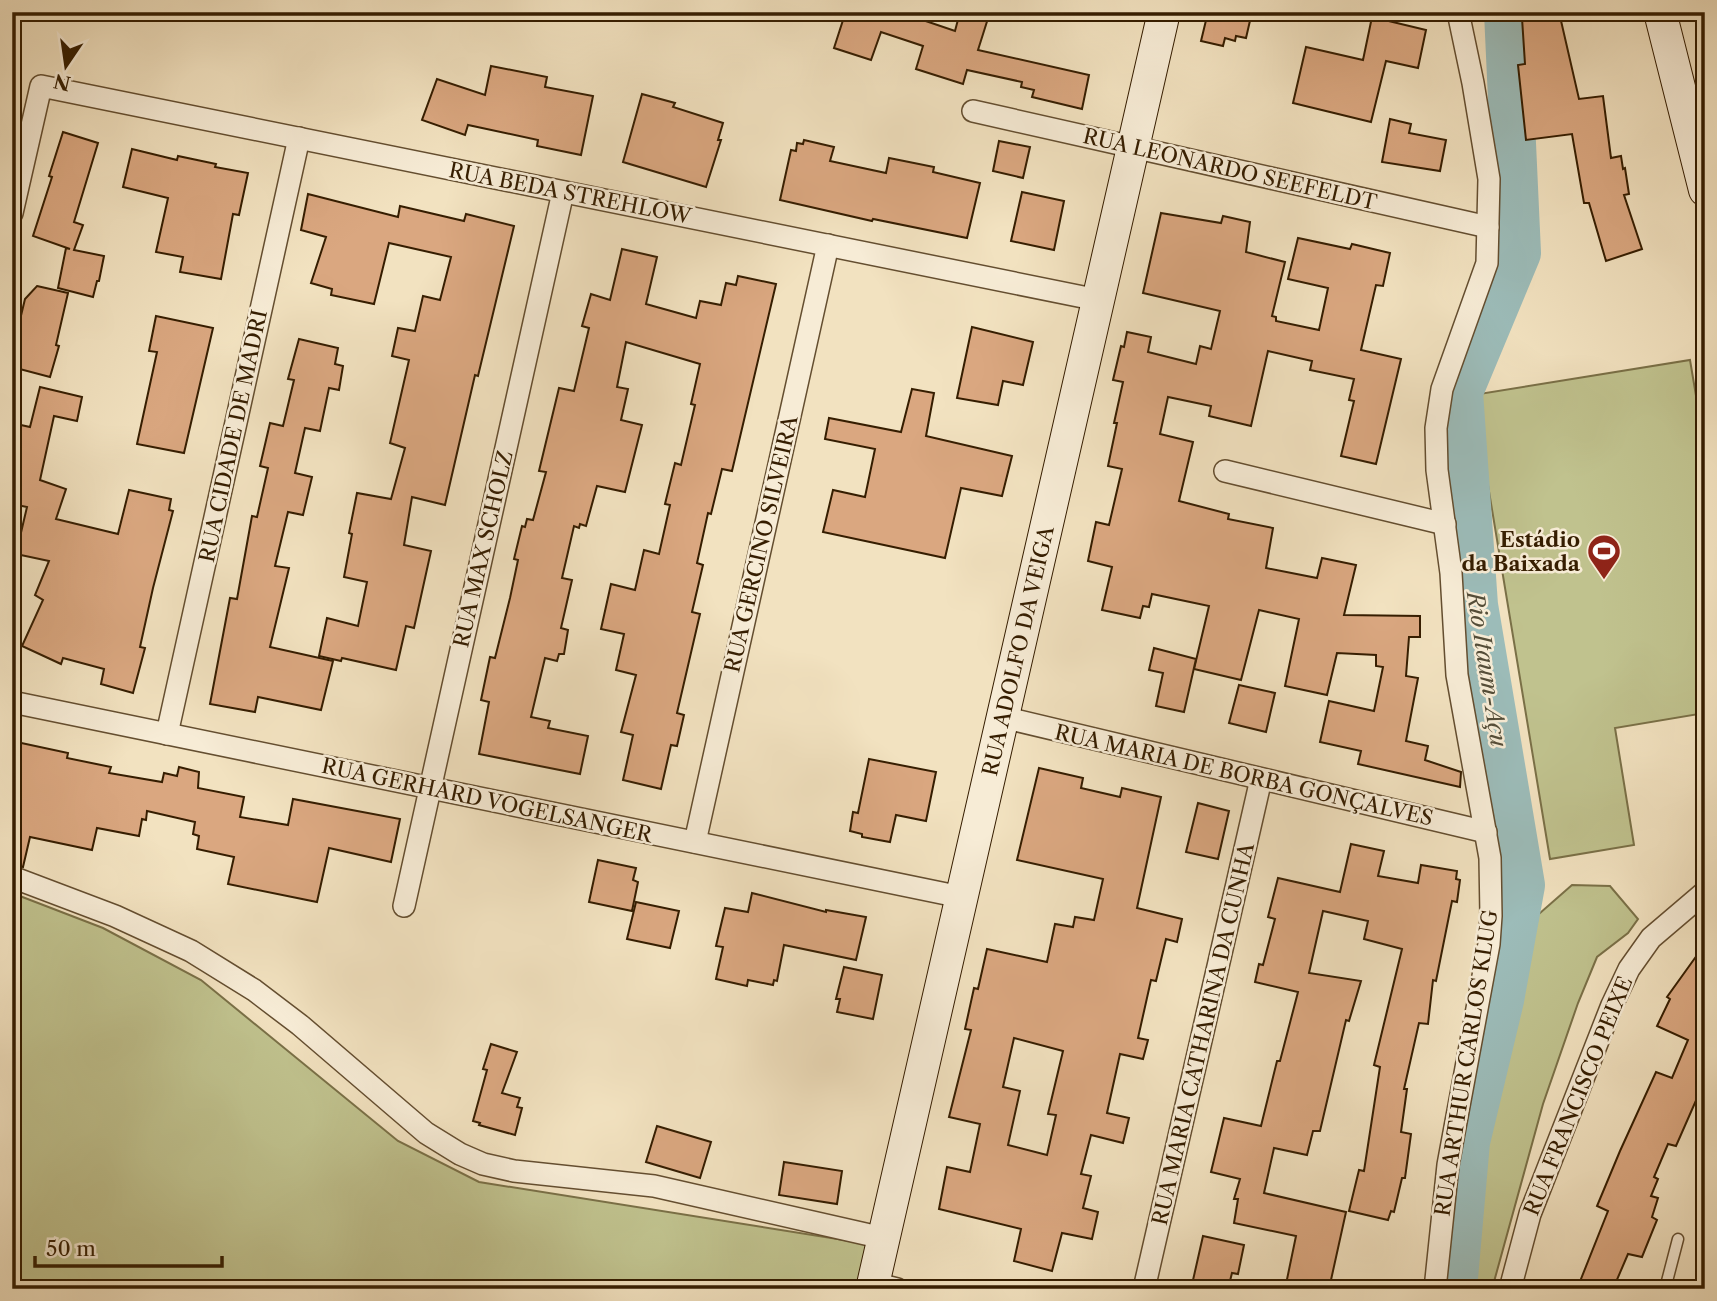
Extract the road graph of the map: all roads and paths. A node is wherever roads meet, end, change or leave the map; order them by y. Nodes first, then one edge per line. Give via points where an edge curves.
1 (1164, 12) edge
2 (1458, 12) edge
3 (1660, 12) edge
4 (973, 111) dead end
5 (299, 138) junction
6 (1133, 147) junction
7 (1705, 190) edge
8 (563, 192) junction
9 (12, 212) edge
10 (1488, 227) junction
11 (828, 246) junction
12 (1098, 300) junction
13 (1225, 471) dead end
14 (1446, 524) junction
15 (12, 702) edge
16 (1002, 717) junction
17 (167, 734) junction
18 (1261, 779) junction
19 (430, 788) junction
20 (1486, 832) junction
21 (695, 842) junction
22 (12, 877) edge
23 (1705, 892) edge
24 (961, 897) junction
25 (404, 906) dead end
26 (883, 1238) junction
27 (1678, 1239) dead end
28 (880, 1287) edge
29 (1144, 1289) edge
30 (1434, 1289) edge
31 (1510, 1289) edge
32 (1665, 1289) edge

1 - 6 street, RUA ADOLFO DA VEIGA
2 - 10 street, RUA ARTHUR CARLOS KLUG via 1489,179
3 - 7 street
4 - 6 street, RUA LEONARDO SEEFELDT
5 - 8 street, RUA BEDA STREHLOW
5 - 9 street, RUA BEDA STREHLOW via 41,86
5 - 17 street, RUA CIDADE DE MADRI
6 - 10 street, RUA LEONARDO SEEFELDT
6 - 12 street, RUA ADOLFO DA VEIGA
8 - 11 street, RUA BEDA STREHLOW
8 - 19 street, RUA MAX SCHOLZ
10 - 14 street, RUA ARTHUR CARLOS KLUG via 1486,263 1443,389 1436,428
11 - 12 street, RUA BEDA STREHLOW
11 - 21 street, RUA GERCINO SILVEIRA
12 - 16 street, RUA ADOLFO DA VEIGA
13 - 14 street
14 - 20 street, RUA ARTHUR CARLOS KLUG via 1457,675
15 - 17 street, RUA GERHARD VOGELSANGER
16 - 18 street, RUA MARIA DE BORBA GONÇALVES
16 - 24 street, RUA ADOLFO DA VEIGA
17 - 19 street, RUA GERHARD VOGELSANGER
18 - 20 street, RUA MARIA DE BORBA GONÇALVES
18 - 29 street, RUA MARIA CATHARINA DA CUNHA
19 - 21 street, RUA GERHARD VOGELSANGER
19 - 25 street, RUA MAX SCHOLZ
20 - 30 street, RUA ARTHUR CARLOS KLUG via 1492,882 1489,944 1448,1165
21 - 24 street, RUA GERHARD VOGELSANGER
22 - 26 street via 191,951 300,1025 426,1133 483,1164 654,1186
23 - 31 street, RUA FRANCISCO PEIXE via 1651,938 1629,969 1530,1214
24 - 26 street, RUA ADOLFO DA VEIGA
26 - 28 street, RUA ADOLFO DA VEIGA
27 - 32 lane

